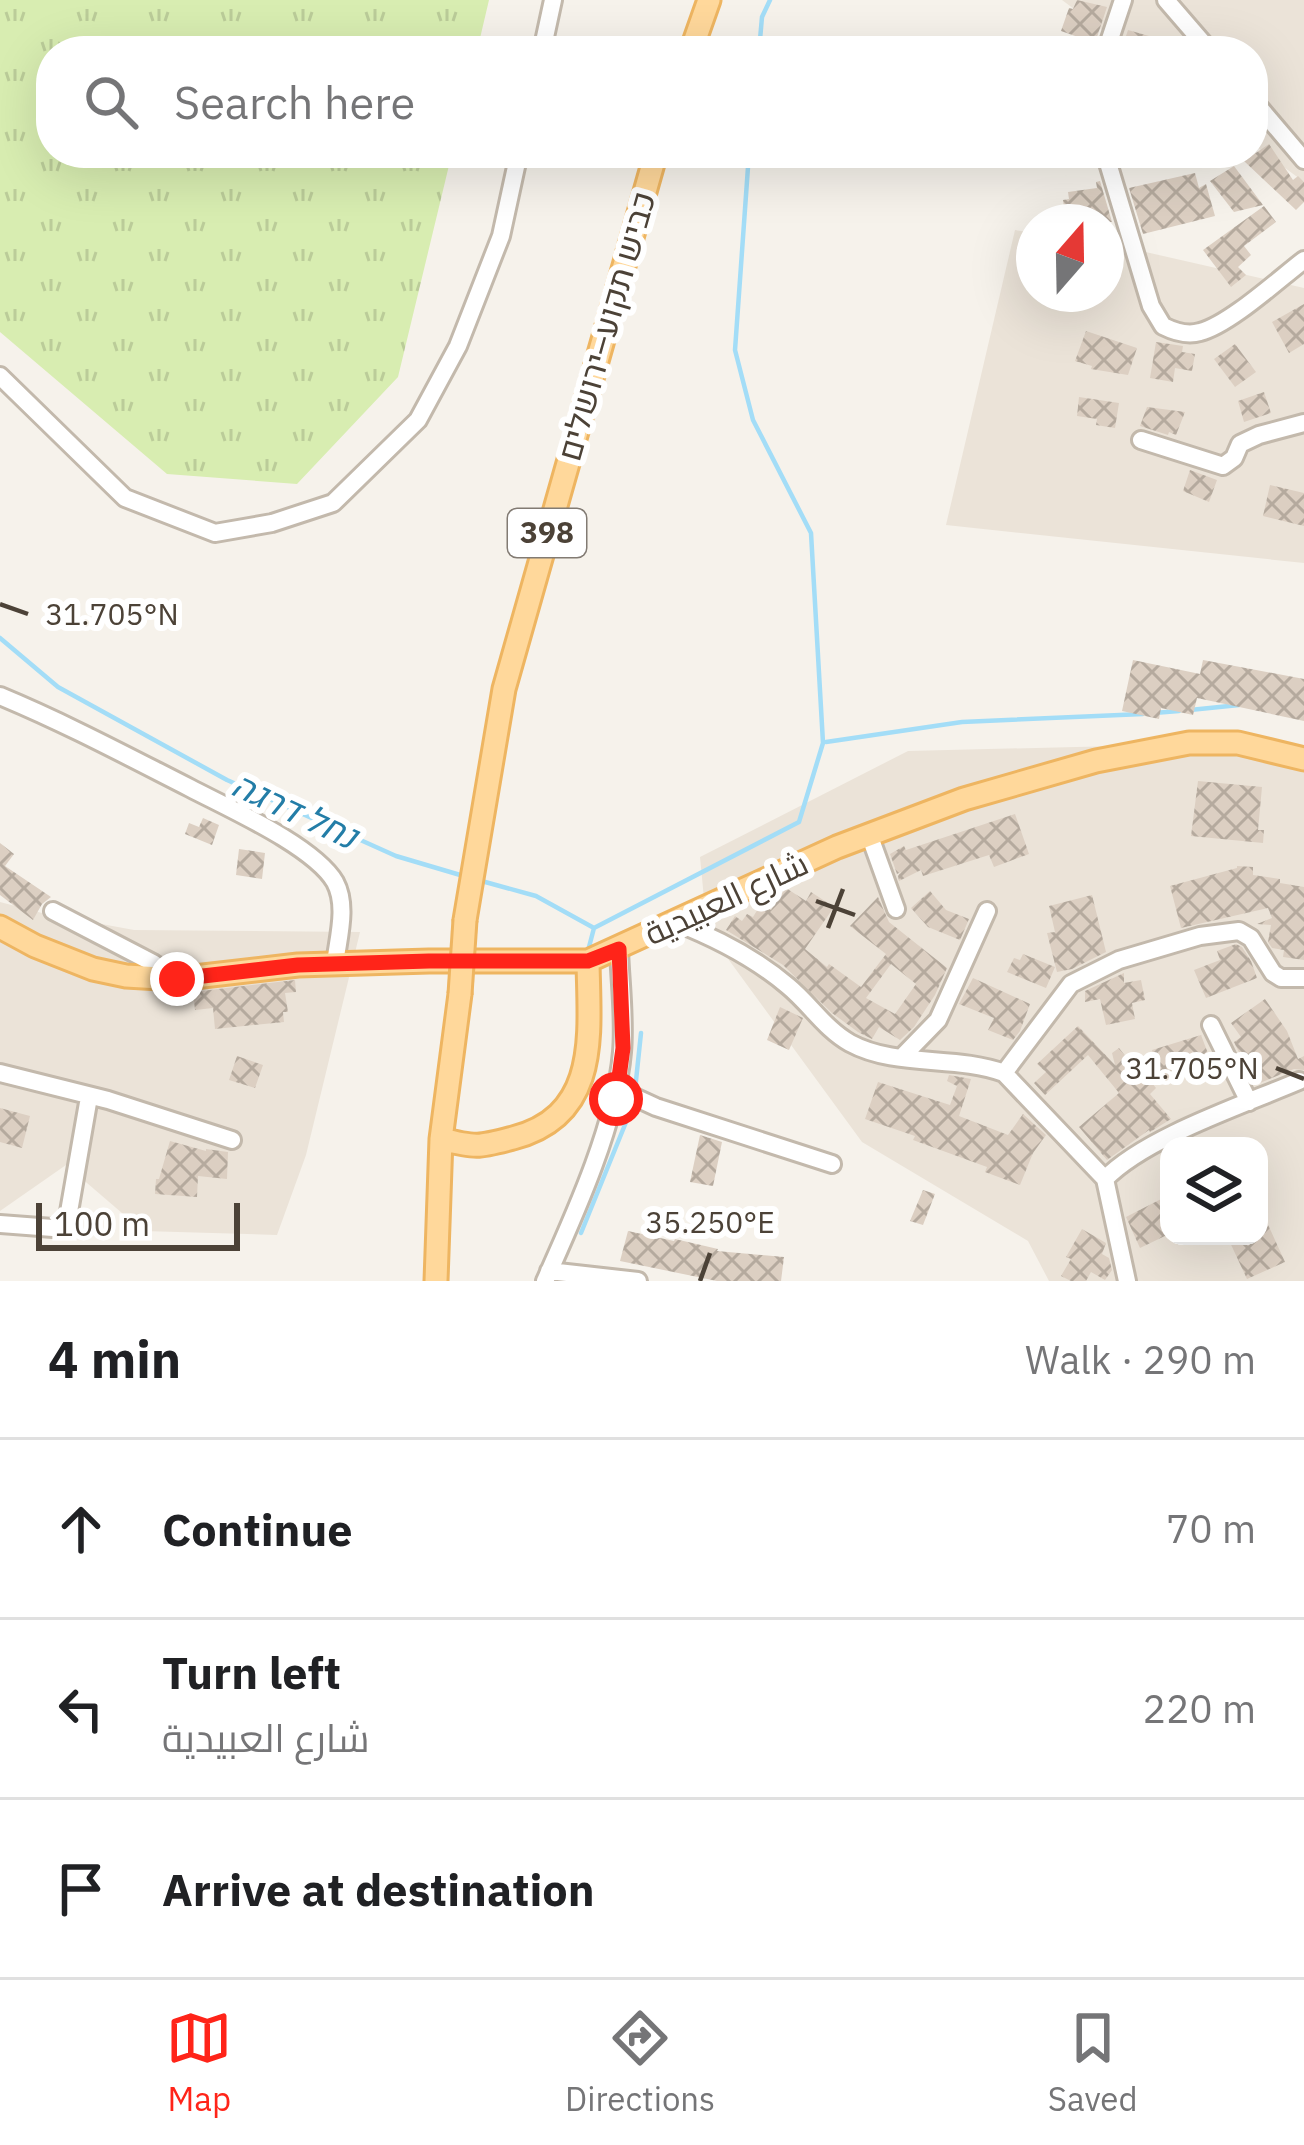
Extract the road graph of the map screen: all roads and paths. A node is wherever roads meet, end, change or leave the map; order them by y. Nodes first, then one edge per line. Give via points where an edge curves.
1 (554, 0) edge
2 (709, 0) edge
3 (1124, 0) edge
4 (1166, 0) edge
5 (546, 36) edge
6 (696, 36) edge
7 (1111, 36) edge
8 (1197, 36) edge
9 (1268, 118) edge
10 (1304, 160) edge
11 (516, 168) edge
12 (652, 168) edge
13 (1109, 168) edge
14 (1304, 260) edge
15 (0, 376) edge
16 (1304, 422) edge
17 (1141, 440) dead end
18 (0, 696) edge
19 (1304, 759) edge
20 (869, 834) junction
21 (896, 908) dead end
22 (53, 910) dead end
23 (987, 911) dead end
24 (675, 922) junction
25 (0, 926) edge
26 (619, 949) junction
27 (588, 961) junction
28 (335, 964) junction
29 (1304, 978) edge
30 (177, 979) junction
31 (1211, 1025) dead end
32 (902, 1057) junction
33 (0, 1073) edge
34 (1004, 1073) junction
35 (1299, 1081) dead end
36 (617, 1089) junction
37 (89, 1096) junction
38 (1249, 1102) junction
39 (441, 1139) junction
40 (232, 1140) dead end
41 (832, 1164) dead end
42 (1105, 1180) junction
43 (0, 1225) edge
44 (547, 1276) edge
45 (436, 1281) edge
46 (638, 1281) edge
47 (1127, 1281) edge

1 - 5 street
2 - 6 main road
3 - 7 street
4 - 8 street
9 - 10 street
11 - 15 street via 501,236 458,346 418,420 333,503 215,533 125,498
12 - 39 main road, כביש תקוע–ירושלים / 398, bridge via 504,689 465,920
13 - 14 street via 1162,326 1204,332
16 - 17 street via 1240,444 1222,466
18 - 28 street via 310,857 341,899
19 - 20 main road, شارع العبيدية via 1238,743 1189,743 1096,761
20 - 21 street
20 - 24 main road, شارع العبيدية
22 - 30 street
23 - 32 street via 938,1020
24 - 26 main road, شارع العبيدية
24 - 32 street via 732,947 789,986 849,1042
25 - 30 main road, شارع العبيدية via 93,969
26 - 27 main road, شارع العبيدية
26 - 36 street
27 - 28 main road, شارع العبيدية
27 - 39 main road via 589,1046 579,1089 565,1108 534,1132 476,1148
28 - 30 main road, شارع العبيدية
29 - 34 street via 1273,973 1239,931 1119,960 1071,984
31 - 38 street
32 - 34 street
33 - 37 street
34 - 42 street
35 - 38 street
36 - 41 street
36 - 44 street
37 - 40 street
37 - 43 street via 66,1229
38 - 42 street via 1122,1162
39 - 45 main road, 398
42 - 47 street
44 - 46 street

